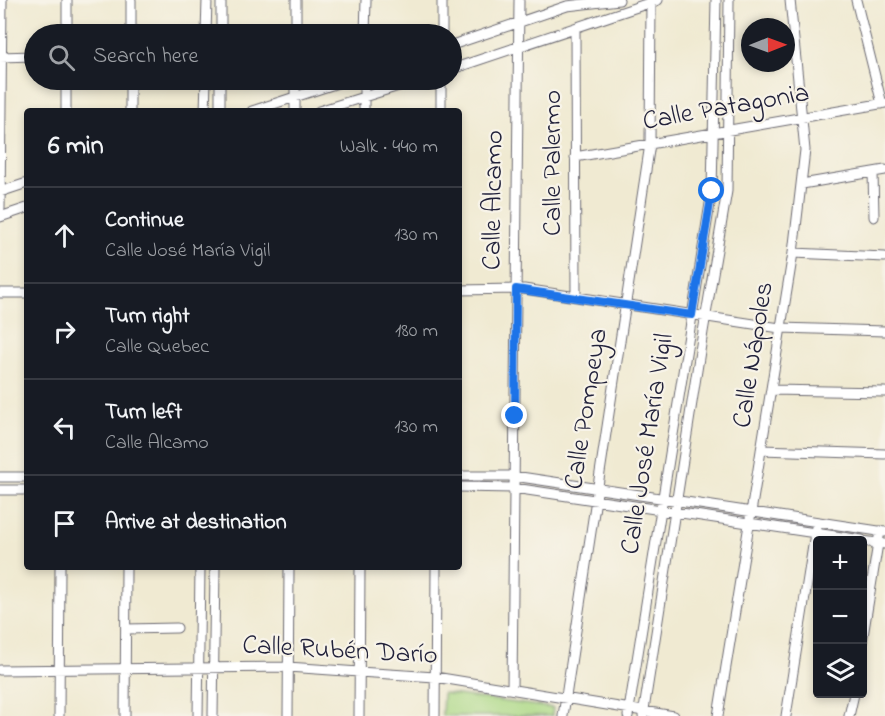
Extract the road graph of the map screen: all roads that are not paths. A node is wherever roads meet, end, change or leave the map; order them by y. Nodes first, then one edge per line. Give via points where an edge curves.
1 (2, 0) edge
2 (67, 0) edge
3 (131, 0) edge
4 (207, 0) edge
5 (221, 0) edge
6 (296, 0) edge
7 (366, 0) edge
8 (442, 0) edge
9 (519, 0) edge
10 (619, 0) edge
11 (716, 0) edge
12 (729, 0) edge
13 (790, 0) edge
14 (856, 0) edge
15 (601, 1) edge
16 (653, 1) edge
17 (603, 19) junction
18 (519, 22) junction
19 (67, 24) edge
20 (131, 24) edge
21 (206, 24) edge
22 (220, 24) edge
23 (296, 24) edge
24 (365, 24) edge
25 (442, 24) edge
26 (575, 29) junction
27 (462, 42) edge
28 (519, 47) junction
29 (24, 56) edge
30 (1, 57) edge
31 (462, 66) edge
32 (66, 90) edge
33 (130, 90) edge
34 (206, 90) edge
35 (220, 90) edge
36 (295, 90) edge
37 (316, 90) edge
38 (364, 90) edge
39 (386, 90) edge
40 (441, 90) edge
41 (295, 97) junction
42 (364, 97) junction
43 (884, 104) edge
44 (66, 108) edge
45 (130, 108) edge
46 (205, 108) edge
47 (220, 108) edge
48 (261, 108) edge
49 (295, 108) edge
50 (329, 108) edge
51 (364, 108) edge
52 (441, 108) edge
53 (802, 117) junction
54 (727, 130) junction
55 (714, 132) junction
56 (650, 144) junction
57 (575, 157) junction
58 (885, 170) edge
59 (873, 172) junction
60 (24, 184) edge
61 (802, 184) junction
62 (0, 192) edge
63 (0, 209) edge
64 (24, 209) edge
65 (0, 217) edge
66 (874, 217) dead end
67 (793, 253) junction
68 (885, 257) edge
69 (516, 289) junction
70 (462, 290) edge
71 (0, 293) edge
72 (24, 293) edge
73 (576, 297) junction
74 (626, 305) junction
75 (692, 315) junction
76 (705, 316) junction
77 (780, 328) junction
78 (885, 331) edge
79 (771, 390) junction
80 (885, 392) edge
81 (761, 450) junction
82 (885, 454) edge
83 (462, 476) edge
84 (514, 476) junction
85 (0, 477) edge
86 (24, 477) edge
87 (462, 487) edge
88 (514, 488) junction
89 (598, 488) junction
90 (0, 490) edge
91 (24, 490) edge
92 (662, 498) junction
93 (596, 499) junction
94 (677, 500) junction
95 (660, 509) junction
96 (675, 511) junction
97 (752, 512) junction
98 (817, 522) junction
99 (750, 523) junction
100 (883, 531) edge
101 (815, 533) junction
102 (833, 536) edge
103 (867, 542) edge
104 (882, 543) edge
105 (60, 570) edge
106 (126, 570) edge
107 (200, 570) edge
108 (215, 570) edge
109 (289, 570) edge
110 (360, 570) edge
111 (436, 570) edge
112 (867, 617) edge
113 (177, 628) dead end
114 (126, 629) junction
115 (288, 667) junction
116 (199, 668) junction
117 (214, 668) junction
118 (59, 669) junction
119 (125, 669) junction
120 (0, 670) edge
121 (359, 672) junction
122 (435, 677) junction
123 (512, 689) junction
124 (566, 698) junction
125 (853, 698) edge
126 (629, 712) edge
127 (644, 713) edge
128 (59, 716) edge
129 (125, 716) edge
130 (198, 716) edge
131 (213, 716) edge
132 (288, 716) edge
133 (359, 716) edge
134 (435, 716) edge
135 (563, 716) edge
136 (674, 716) edge
137 (718, 716) edge
138 (786, 716) edge
139 (849, 716) edge

1 - 30 street
2 - 19 street
3 - 20 street
4 - 21 street
5 - 22 street
6 - 23 street
7 - 24 street
8 - 25 street
9 - 18 street, Calle Alcamo
10 - 15 street
11 - 55 street, Calle José María Vigil
12 - 54 street, Calle José María Vigil
13 - 53 street, Calle Nápoles
14 - 43 street
15 - 17 street
15 - 18 street via 567,6
16 - 17 street
16 - 56 street, Calle Pompeya
17 - 26 street
18 - 27 street
18 - 28 street, Calle Alcamo
26 - 28 street
26 - 57 street, Calle Palermo
28 - 31 street
28 - 69 street, Calle Alcamo
29 - 30 street
30 - 62 street
32 - 44 street
33 - 45 street
34 - 46 street
35 - 47 street
36 - 41 street
37 - 41 street
38 - 42 street
39 - 42 street
40 - 52 street
41 - 48 street
41 - 49 street
42 - 50 street
42 - 51 street
43 - 53 street, Calle Patagonia
53 - 54 street, Calle Patagonia
53 - 61 street, Calle Nápoles
54 - 55 street, Calle Patagonia
54 - 76 street, Calle José María Vigil via 727,190
55 - 56 street, Calle Patagonia
55 - 75 street, Calle José María Vigil via 712,191
56 - 57 street, Calle Patagonia
56 - 74 street, Calle Pompeya
57 - 73 street, Calle Palermo
58 - 59 street
59 - 61 street
59 - 66 street
60 - 62 street
61 - 67 street, Calle Nápoles
62 - 63 street
64 - 65 street
67 - 68 street
67 - 77 street, Calle Nápoles
69 - 70 street
69 - 73 street
69 - 84 street, Calle Alcamo
71 - 72 street
73 - 74 street
74 - 75 street
74 - 89 street, Calle Pompeya
75 - 76 street
75 - 92 street, Calle José María Vigil
76 - 77 street
76 - 94 street, Calle José María Vigil
77 - 78 street
77 - 79 street, Calle Nápoles
79 - 80 street
79 - 81 street, Calle Nápoles
81 - 82 street
81 - 97 street, Calle Nápoles
83 - 84 street
84 - 88 street, Calle Alcamo
84 - 89 street
85 - 86 street
87 - 88 street
88 - 93 street
88 - 123 street, Calle Alcamo
89 - 92 street
89 - 93 street, Calle Pompeya
90 - 91 street
92 - 94 street
92 - 95 street, Calle José María Vigil
93 - 95 street
93 - 124 street, Calle Pompeya
94 - 96 street, Calle José María Vigil
94 - 97 street
95 - 96 street
95 - 126 street, Calle José María Vigil
96 - 99 street
96 - 127 street, Calle José María Vigil
97 - 98 street
97 - 99 street, Calle Nápoles
98 - 100 street
98 - 101 street
99 - 101 street
99 - 137 street, Calle Nápoles
100 - 104 street
101 - 102 street
101 - 138 street
103 - 104 street
104 - 112 street
105 - 118 street
106 - 114 street
107 - 116 street
108 - 117 street
109 - 115 street
110 - 121 street
111 - 122 street
113 - 114 street
114 - 119 street
115 - 117 street, Calle Rubén Darío
115 - 121 street, Calle Rubén Darío
115 - 132 street
116 - 117 street, Calle Rubén Darío
116 - 119 street, Calle Rubén Darío
116 - 130 street
117 - 131 street
118 - 119 street, Calle Rubén Darío
118 - 120 street, Calle Rubén Darío
118 - 128 street
119 - 129 street
121 - 122 street, Calle Rubén Darío
121 - 133 street
122 - 123 street, Calle Rubén Darío
122 - 134 street
123 - 124 street, Calle Rubén Darío
124 - 126 street, Calle Rubén Darío
124 - 135 street, Calle Pompeya
125 - 139 street
126 - 127 street, Calle Rubén Darío
127 - 136 street, Calle Rubén Darío

